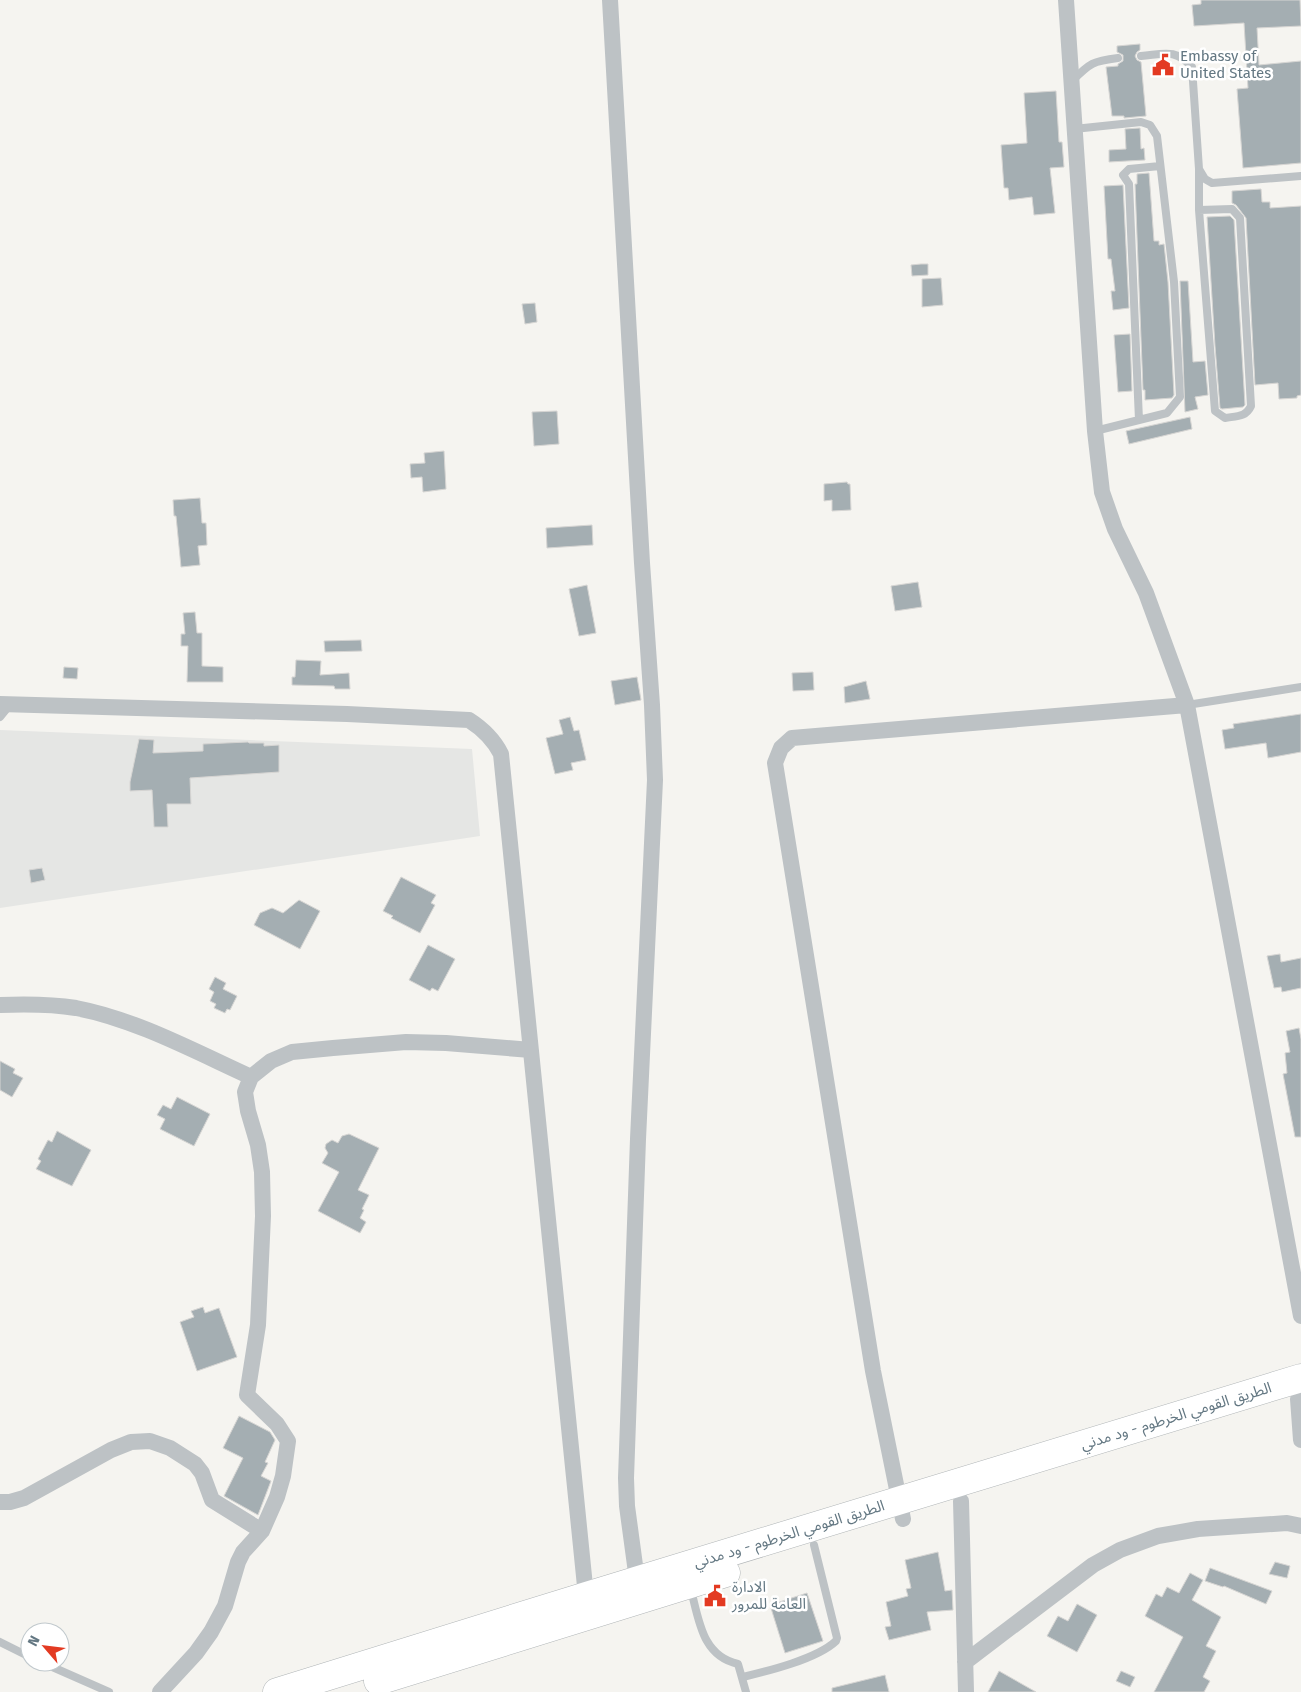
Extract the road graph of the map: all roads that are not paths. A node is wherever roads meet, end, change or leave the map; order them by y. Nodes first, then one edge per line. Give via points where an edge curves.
1 (610, 0) edge
2 (1066, 0) edge
3 (1141, 56) dead end
4 (1118, 58) dead end
5 (1071, 81) junction
6 (1074, 128) junction
7 (1160, 166) junction
8 (1199, 170) junction
9 (1301, 176) edge
10 (1199, 210) junction
11 (1139, 420) junction
12 (1095, 432) junction
13 (1301, 687) edge
14 (5, 704) edge
15 (1186, 705) junction
16 (0, 717) edge
17 (0, 1004) edge
18 (531, 1050) junction
19 (251, 1077) junction
20 (1301, 1316) edge
21 (1300, 1392) edge
22 (1301, 1440) edge
23 (962, 1501) junction
24 (0, 1502) edge
25 (901, 1510) junction
26 (1301, 1526) edge
27 (262, 1531) junction
28 (814, 1545) junction
29 (687, 1575) junction
30 (637, 1580) junction
31 (586, 1596) junction
32 (0, 1642) edge
33 (20, 1652) edge
34 (965, 1662) junction
35 (64, 1672) edge
36 (742, 1677) junction
37 (109, 1692) edge
38 (160, 1692) edge
39 (277, 1692) edge
40 (340, 1692) edge
41 (746, 1692) edge
42 (966, 1692) edge

1 - 30 street via 655,780 626,1478
2 - 5 street
3 - 8 lane via 1172,53 1183,57 1192,67
4 - 5 lane via 1096,61
5 - 6 street
6 - 7 lane via 1141,122 1150,126 1157,136
6 - 12 street
7 - 11 lane via 1174,282 1180,397 1167,412
7 - 11 lane via 1129,168 1123,175 1129,184
8 - 9 lane via 1212,183
8 - 10 lane
10 - 10 lane via 1215,411 1226,418 1244,415 1251,406 1240,218 1232,209
11 - 12 lane
12 - 15 street via 1102,492 1115,529 1146,593
13 - 15 lane
14 - 16 lane
14 - 18 street via 469,720 496,744 501,754
15 - 20 street
15 - 25 street via 792,738 780,748 775,763 873,1371
17 - 19 street via 76,1008 103,1015 158,1034
18 - 19 street via 406,1042 292,1052 271,1061
18 - 31 street
19 - 27 street via 246,1092 262,1172 263,1216 258,1325 247,1396 277,1424 288,1441 277,1497
21 - 22 street
21 - 23 highway, الطريق القومي الخرطوم - ود مدني
21 - 25 highway, الطريق القومي الخرطوم - ود مدني
23 - 25 highway, الطريق القومي الخرطوم - ود مدني
23 - 34 street
24 - 27 street via 24,1498 111,1450 131,1442 150,1441 170,1448 195,1464 212,1500
25 - 28 highway, الطريق القومي الخرطوم - ود مدني
25 - 29 highway, الطريق القومي الخرطوم - ود مدني
26 - 34 street via 1287,1523 1198,1529 1158,1536 1120,1550 1093,1565
27 - 38 street via 243,1552 225,1606 211,1632
28 - 29 highway, الطريق القومي الخرطوم - ود مدني
28 - 36 lane via 836,1641 774,1670
29 - 30 highway, الطريق القومي الخرطوم - ود مدني
29 - 36 lane via 707,1642 726,1661 738,1664
29 - 40 highway, الطريق القومي الخرطوم - ود مدني
30 - 31 highway, الطريق القومي الخرطوم - ود مدني
31 - 39 highway, الطريق القومي الخرطوم - ود مدني
32 - 33 lane
34 - 42 street
35 - 37 lane
36 - 41 lane

